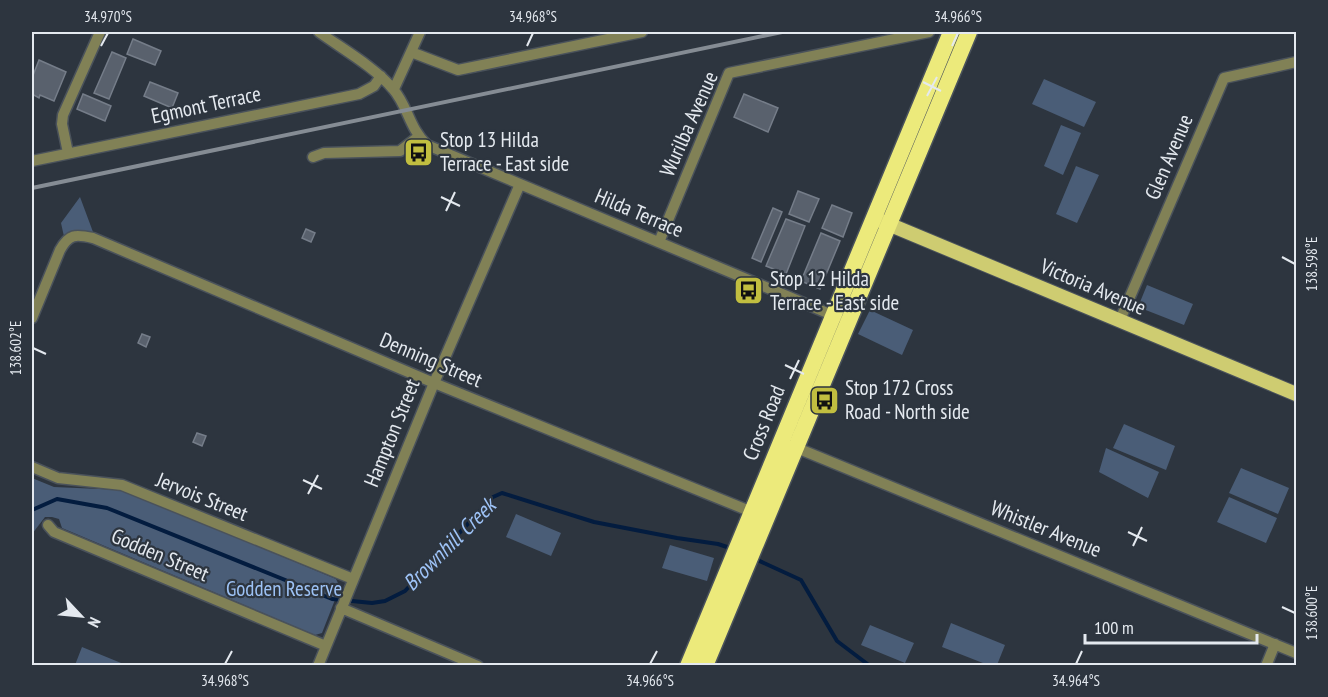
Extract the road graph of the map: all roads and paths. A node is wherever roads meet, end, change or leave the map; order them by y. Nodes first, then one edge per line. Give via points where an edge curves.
1 (100, 32) edge
2 (319, 32) edge
3 (420, 32) edge
4 (642, 32) edge
5 (929, 32) edge
6 (949, 32) edge
7 (969, 32) edge
8 (411, 51) junction
9 (1296, 62) edge
10 (381, 76) junction
11 (394, 89) junction
12 (418, 137) junction
13 (68, 153) junction
14 (313, 157) dead end
15 (32, 161) edge
16 (520, 184) junction
17 (881, 221) junction
18 (659, 242) junction
19 (32, 318) edge
20 (840, 319) junction
21 (1120, 321) junction
22 (434, 383) junction
23 (1296, 394) edge
24 (788, 444) junction
25 (32, 467) edge
26 (760, 515) junction
27 (48, 525) dead end
28 (743, 554) junction
29 (353, 579) junction
30 (343, 603) junction
31 (1275, 644) junction
32 (326, 646) junction
33 (1296, 652) edge
34 (318, 666) edge
35 (478, 666) edge
36 (688, 666) edge
37 (705, 666) edge
38 (1266, 666) edge

1 - 13 street via 63,115
2 - 10 street
3 - 8 street
4 - 8 street via 458,70
5 - 18 street, Wurilba Avenue via 729,73
6 - 17 highway, Cross Road
7 - 17 highway, Cross Road
8 - 11 street
9 - 21 street, Glen Avenue via 1224,78
10 - 11 street
10 - 13 street, Egmont Terrace via 374,86 359,94
11 - 12 street
12 - 14 street via 400,151 324,153
12 - 16 street, Hilda Terrace via 436,150
13 - 15 street, Egmont Terrace
16 - 18 street, Hilda Terrace
16 - 22 street, Hampton Street
17 - 20 highway, Cross Road
17 - 21 main road, Victoria Avenue
18 - 20 street, Hilda Terrace
19 - 22 street, Denning Street via 65,241 81,235
20 - 24 highway, Cross Road
21 - 23 main road, Victoria Avenue
22 - 26 street, Denning Street
22 - 29 street, Hampton Street
24 - 26 highway, Cross Road
24 - 31 street, Whistler Avenue
25 - 29 street, Jervois Street via 58,478 122,485
26 - 28 highway, Cross Road
27 - 32 street, Godden Street via 54,532
28 - 36 highway, Cross Road
28 - 37 highway, Cross Road
29 - 30 street, Hampton Street
30 - 32 street, Hampton Street
30 - 35 street
31 - 33 street, Whistler Avenue
31 - 38 street
32 - 34 street, Hampton Street

